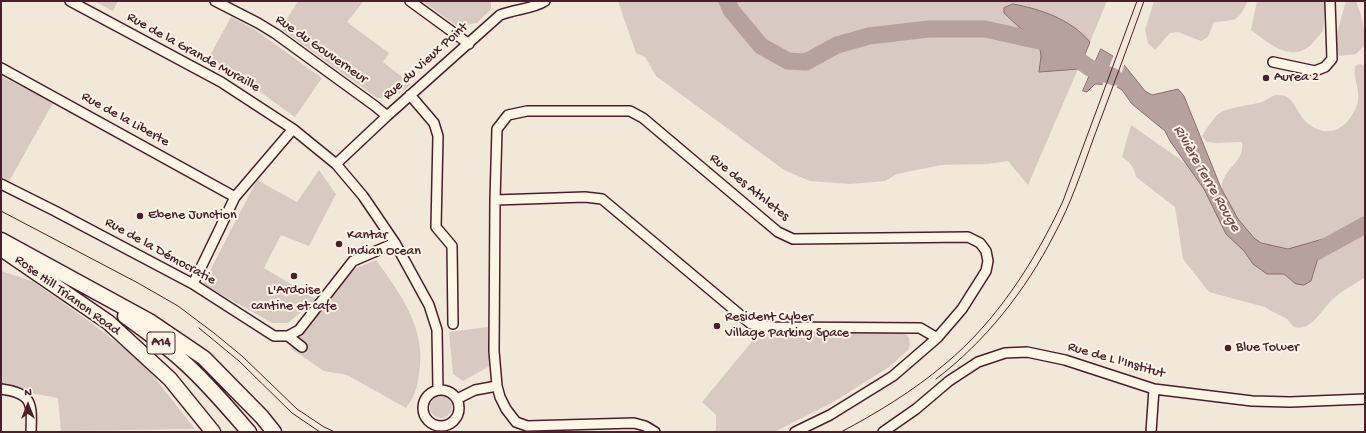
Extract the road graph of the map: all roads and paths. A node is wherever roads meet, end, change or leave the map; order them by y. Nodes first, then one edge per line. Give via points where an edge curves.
1 (70, 1) edge
2 (215, 1) edge
3 (410, 1) edge
4 (545, 1) edge
5 (1330, 1) edge
6 (469, 44) junction
7 (1273, 62) dead end
8 (1, 68) edge
9 (410, 95) junction
10 (386, 116) junction
11 (293, 129) junction
12 (336, 164) junction
13 (1, 184) edge
14 (236, 197) junction
15 (495, 200) junction
16 (1, 240) edge
17 (396, 243) junction
18 (1, 249) edge
19 (59, 271) junction
20 (193, 284) junction
21 (453, 324) dead end
22 (288, 336) junction
23 (937, 338) junction
24 (302, 347) dead end
25 (497, 386) junction
26 (1, 389) edge
27 (1154, 389) junction
28 (438, 390) junction
29 (457, 399) junction
30 (1365, 399) edge
31 (451, 428) edge
32 (31, 432) edge
33 (213, 432) edge
34 (249, 432) edge
35 (274, 432) edge
36 (655, 432) edge
37 (795, 432) edge
38 (883, 432) edge
39 (1151, 432) edge

1 - 11 street, Rue de la Grande Muraille via 221,82
2 - 10 street, Rue du Gouverneur via 276,34
3 - 6 street
4 - 6 street, Rue du Vieux Point via 536,6 510,10 500,15
5 - 7 street via 1332,59 1325,67 1315,71
6 - 9 street, Rue du Vieux Point
8 - 14 street, Rue de la Liberte
9 - 10 street, Rue du Vieux Point
9 - 21 street via 434,123 438,136 436,227 452,246
10 - 12 street, Rue du Vieux Point
11 - 12 street, Rue de la Grande Muraille
11 - 14 street
12 - 17 street, Rue de la Grande Muraille via 363,196
13 - 20 street, Rue de la Démocratie
14 - 20 street
15 - 23 street via 585,196 602,199 751,324 773,327 920,328
15 - 23 street, Rue des Athletes via 497,129 508,114 527,111 630,111 643,118 778,232 793,239 968,237 980,243 986,251 986,271 962,310
15 - 25 street, Rue des Athletes via 494,351
16 - 19 main road, Rose Hill Trianon Road / A14
17 - 22 street via 353,261 299,330
17 - 28 street, Rue de la Grande Muraille via 429,305 437,330
18 - 33 main road, Rose Hill Trianon Road via 108,322 170,378
19 - 34 main road, A14 via 169,349 212,389
19 - 35 main road via 151,322 204,358
20 - 22 street, Rue de la Démocratie via 274,336
22 - 24 street, Rue de la Démocratie
23 - 37 street, Rue des Athletes via 893,376 830,415
25 - 29 street via 475,390
25 - 36 street, Rue des Athletes via 506,409 516,422 527,426 634,423
26 - 32 street via 20,393 30,404
27 - 30 street, Rue de L l'Institut via 1252,401
27 - 38 street, Rue de L l'Institut via 1065,360 1027,352 1005,353 972,365
27 - 39 street
28 - 29 street via 449,392
28 - 31 street via 424,400 425,418 433,424
29 - 31 street via 459,410

